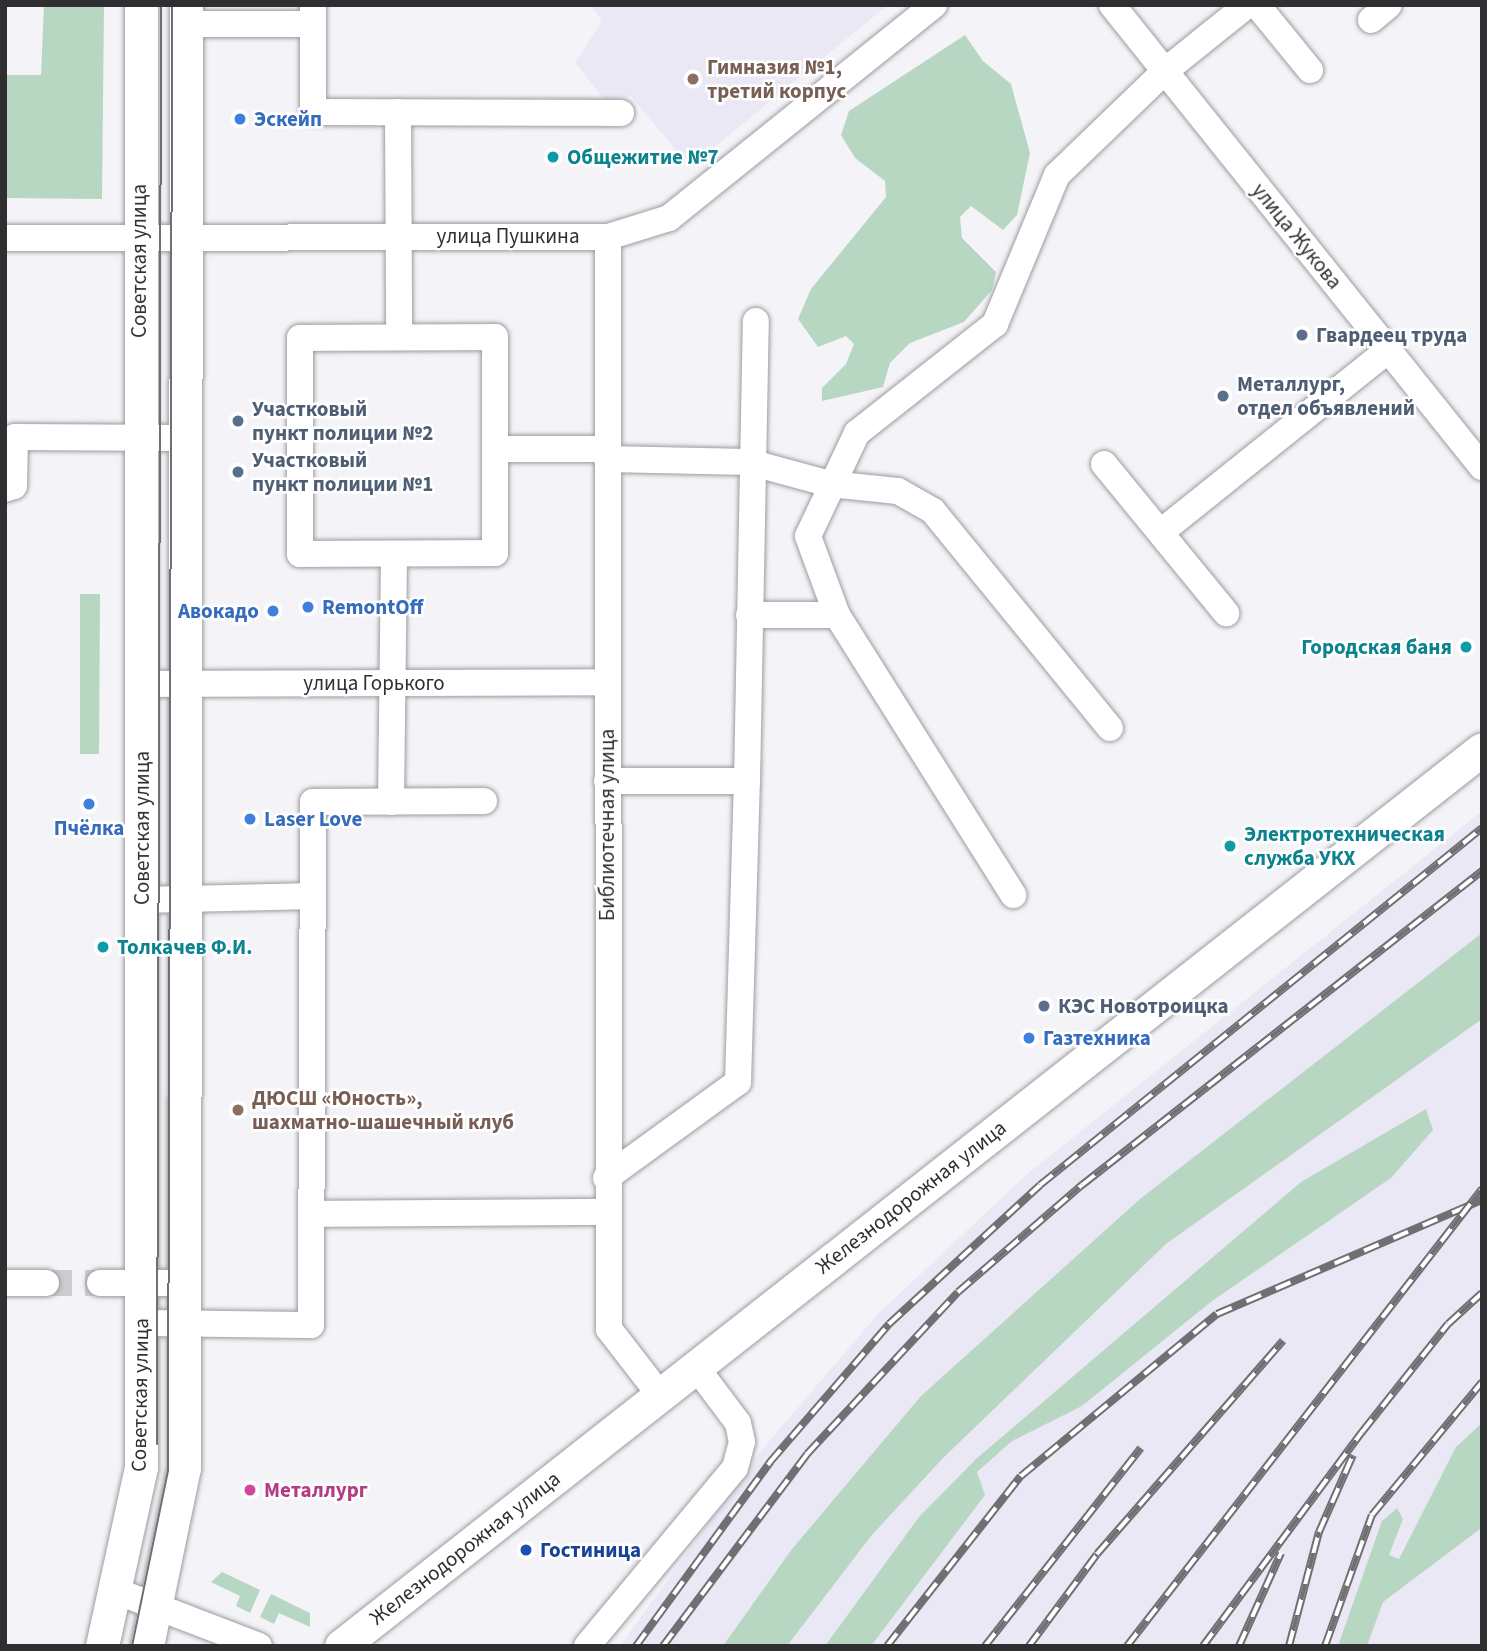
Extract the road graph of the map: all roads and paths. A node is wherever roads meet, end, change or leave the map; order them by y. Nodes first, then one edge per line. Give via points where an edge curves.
1 (141, 5) edge
2 (934, 5) edge
3 (1112, 5) edge
4 (1247, 5) edge
5 (1257, 5) edge
6 (186, 15) edge
7 (313, 15) edge
8 (1310, 70) dead end
9 (1165, 71) junction
10 (398, 112) junction
11 (621, 113) dead end
12 (400, 236) junction
13 (608, 237) junction
14 (5, 238) edge
15 (139, 239) junction
16 (184, 239) junction
17 (756, 321) dead end
18 (399, 337) junction
19 (1388, 350) junction
20 (140, 438) junction
21 (184, 438) junction
22 (495, 449) junction
23 (607, 454) junction
24 (749, 462) junction
25 (1104, 464) dead end
26 (1482, 467) edge
27 (830, 484) junction
28 (5, 489) edge
29 (1161, 532) junction
30 (394, 554) junction
31 (1226, 613) dead end
32 (749, 615) junction
33 (837, 615) junction
34 (607, 682) junction
35 (392, 683) junction
36 (142, 684) junction
37 (184, 684) junction
38 (1110, 728) dead end
39 (1482, 749) edge
40 (607, 781) junction
41 (747, 781) junction
42 (484, 801) dead end
43 (391, 802) junction
44 (1013, 894) dead end
45 (313, 896) junction
46 (184, 899) junction
47 (143, 900) junction
48 (606, 1178) junction
49 (606, 1212) junction
50 (311, 1214) junction
51 (5, 1283) edge
52 (46, 1283) tunnel mouth
53 (100, 1283) tunnel mouth
54 (141, 1283) junction
55 (185, 1283) junction
56 (142, 1323) junction
57 (185, 1324) junction
58 (696, 1367) junction
59 (660, 1395) junction
60 (116, 1591) junction
61 (158, 1602) junction
62 (102, 1646) edge
63 (147, 1646) edge
64 (259, 1646) edge
65 (341, 1646) edge
66 (587, 1646) edge

1 - 15 main road, Советская улица
2 - 13 street, улица Пушкина via 669,218
3 - 9 street, улица Жукова
4 - 9 street
5 - 8 street
6 - 7 street
6 - 16 main road, Советская улица
7 - 10 street via 313,112
9 - 19 street, улица Жукова
9 - 27 street via 1057,175 995,324 857,433
10 - 11 street
10 - 12 street
12 - 13 street, улица Пушкина
12 - 16 street, улица Пушкина
12 - 18 street
13 - 23 street, Библиотечная улица
14 - 15 street, улица Пушкина
15 - 16 street, улица Пушкина
15 - 20 main road, Советская улица
16 - 21 main road, Советская улица
17 - 24 street
18 - 22 street via 495,337
18 - 30 street via 300,338 300,554
19 - 26 street, улица Жукова
19 - 29 street
20 - 21 street
20 - 28 street via 15,438 15,486
20 - 36 main road, Советская улица
21 - 37 main road, Советская улица
22 - 23 street
22 - 30 street via 495,553
23 - 24 street
23 - 34 street, Библиотечная улица
24 - 27 street
24 - 32 street
25 - 29 street
27 - 33 street via 808,536
27 - 38 street via 898,491 933,511
29 - 31 street
30 - 35 street
32 - 33 street
32 - 41 street
33 - 44 street
34 - 35 street, улица Горького
34 - 40 street, Библиотечная улица
35 - 37 street, улица Горького
35 - 43 street
36 - 37 street, улица Горького
36 - 47 main road, Советская улица
37 - 46 main road, Советская улица
39 - 58 main road, Железнодорожная улица
40 - 41 street
40 - 48 street, Библиотечная улица
41 - 48 street via 738,1082
42 - 43 street
43 - 45 street via 313,803
45 - 46 street
45 - 50 street
46 - 47 street
46 - 55 main road, Советская улица
47 - 54 main road, Советская улица
48 - 49 street, Библиотечная улица
49 - 50 street
49 - 59 street, Библиотечная улица via 609,1329
50 - 57 street via 311,1325
51 - 52 street
53 - 54 street
54 - 55 street
54 - 56 main road, Советская улица
55 - 57 main road, Советская улица
56 - 57 street
56 - 60 main road, Советская улица via 141,1467
57 - 61 main road, Советская улица via 184,1468
58 - 59 main road, Железнодорожная улица
58 - 66 street via 738,1423 742,1442 734,1468
59 - 65 main road, Железнодорожная улица
60 - 61 street
60 - 62 main road, Советская улица
61 - 63 main road, Советская улица
61 - 64 street

